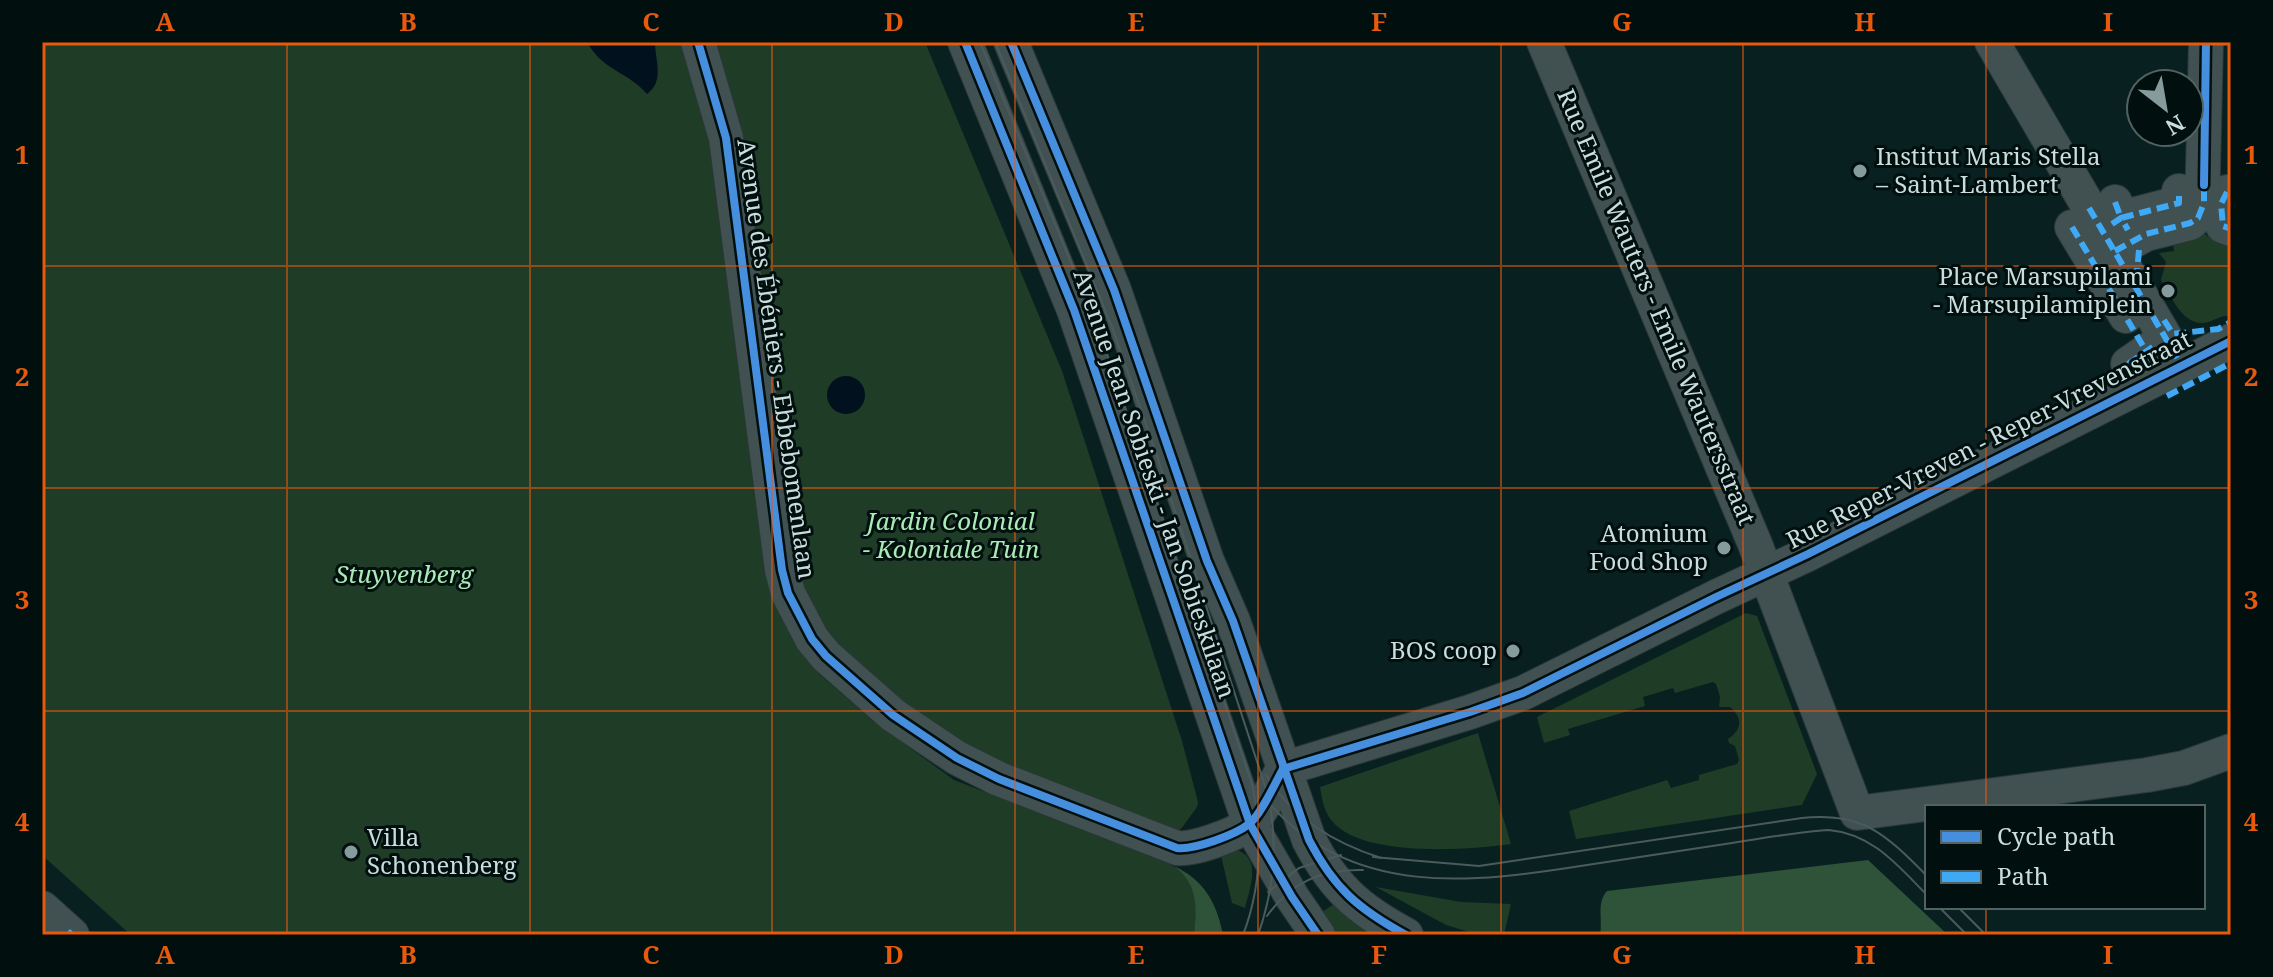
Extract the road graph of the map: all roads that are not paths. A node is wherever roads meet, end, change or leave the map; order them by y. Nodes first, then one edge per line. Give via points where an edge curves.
1 (698, 42) edge
2 (965, 42) edge
3 (1011, 42) edge
4 (1544, 42) edge
5 (1992, 42) edge
6 (2206, 42) edge
7 (2206, 204) edge
8 (2108, 231) junction
9 (2231, 322) edge
10 (2231, 341) edge
11 (2231, 363) edge
12 (2158, 371) junction
13 (1765, 574) junction
14 (2231, 751) edge
15 (1283, 769) junction
16 (1250, 824) junction
17 (1322, 865) junction
18 (1284, 885) junction
19 (42, 908) edge
20 (70, 933) edge
21 (1316, 934) edge
22 (1406, 935) edge

1 - 16 street, Avenue des Ébéniers - Ebbebomenlaan via 726,138 782,570 812,639 893,715 999,779 1177,848 1205,845
2 - 16 street, Avenue Jean Sobieski - Jan Sobieskilaan via 1074,310
3 - 15 street, Avenue Jean Sobieski - Jan Sobieskilaan via 1114,290
4 - 13 street, Rue Emile Wauters - Emile Wautersstraat
5 - 8 street
6 - 8 street via 2202,212 2190,223 2146,234
7 - 8 street
8 - 9 street via 2173,334 2218,329
8 - 12 street
10 - 12 street, Rue Reper-Vreven - Reper-Vrevenstraat
11 - 12 street
12 - 13 street, Rue Reper-Vreven - Reper-Vrevenstraat
13 - 14 street, Rue Emile Wauters - Emile Wautersstraat via 1857,813 2147,775
13 - 15 street, Rue Reper-Vreven - Reper-Vrevenstraat via 1509,699
15 - 16 street
15 - 17 street, Avenue Jean Sobieski - Jan Sobieskilaan
16 - 18 street, Avenue Jean Sobieski - Jan Sobieskilaan
17 - 18 street
17 - 22 street, Avenue Jean Sobieski - Jan Sobieskilaan via 1348,897
18 - 21 street, Avenue Jean Sobieski - Jan Sobieskilaan
19 - 20 street

